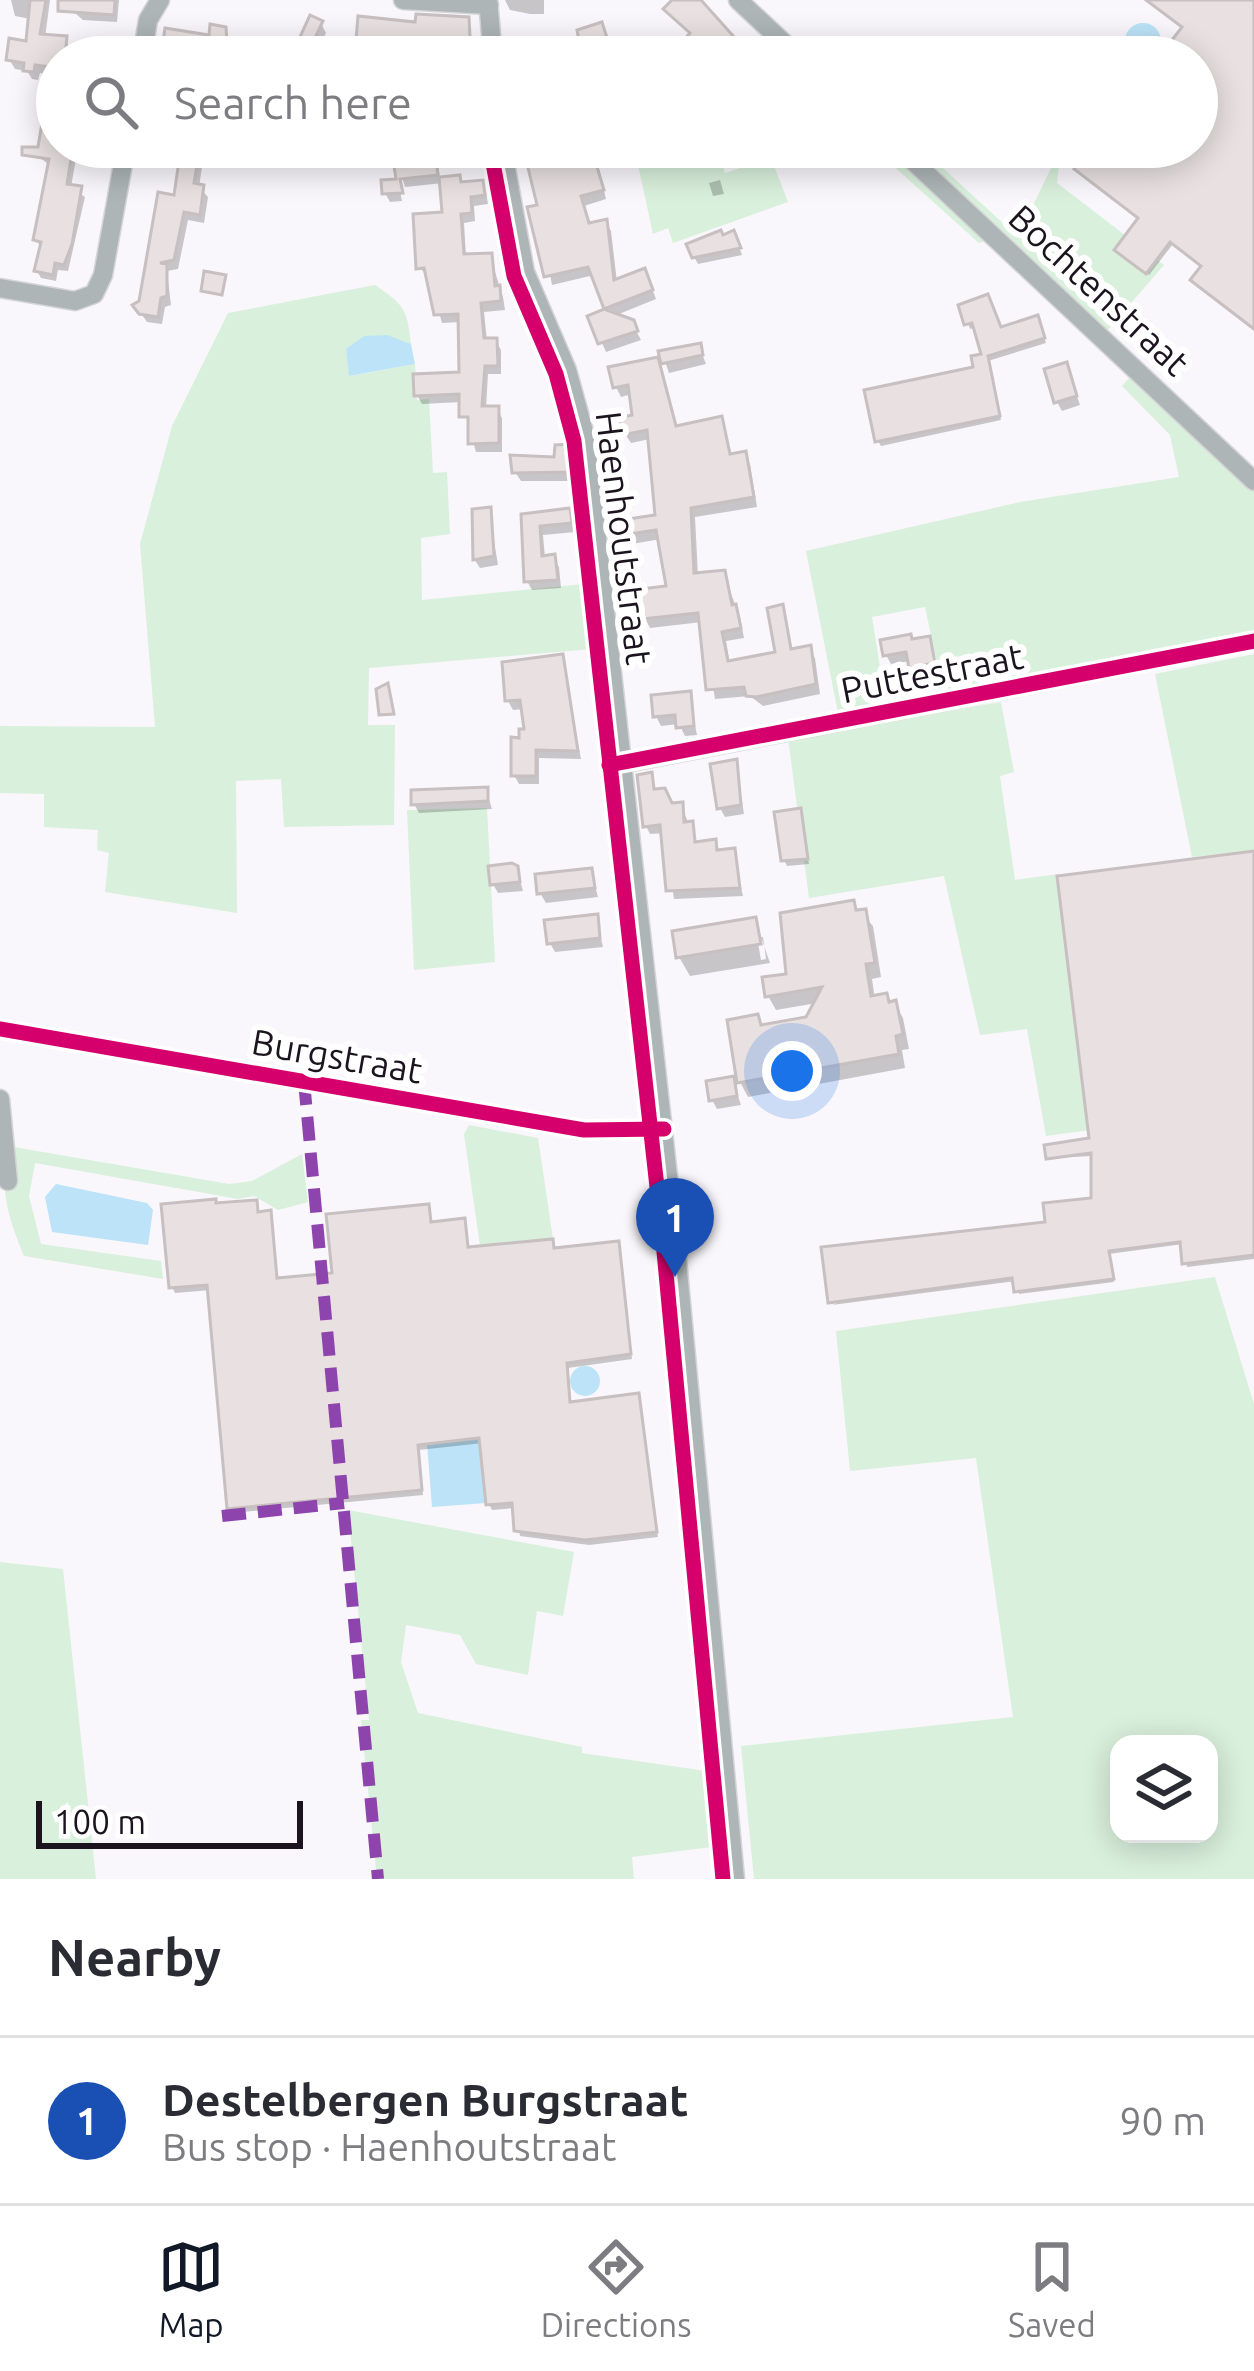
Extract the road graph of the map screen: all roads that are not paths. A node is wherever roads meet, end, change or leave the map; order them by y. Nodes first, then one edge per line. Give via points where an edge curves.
1 (163, 0) edge
2 (403, 0) edge
3 (738, 0) edge
4 (488, 3) edge
5 (145, 36) edge
6 (491, 36) edge
7 (777, 36) edge
8 (122, 168) edge
9 (506, 168) edge
10 (920, 168) edge
11 (0, 288) edge
12 (1254, 481) edge
13 (1254, 641) edge
14 (621, 764) junction
15 (0, 1029) edge
16 (0, 1099) edge
17 (664, 1129) junction
18 (8, 1181) dead end
19 (735, 1879) edge

1 - 5 street
2 - 4 street
3 - 7 street
4 - 6 street
8 - 11 street via 94,294 75,301
9 - 14 street, Haenhoutstraat via 525,272 586,439
10 - 12 street, Bochtenstraat
13 - 14 street, Puttestraat
14 - 17 street, Haenhoutstraat
15 - 17 street, Burgstraat via 584,1130
16 - 18 street
17 - 19 street, Haenhoutstraat

